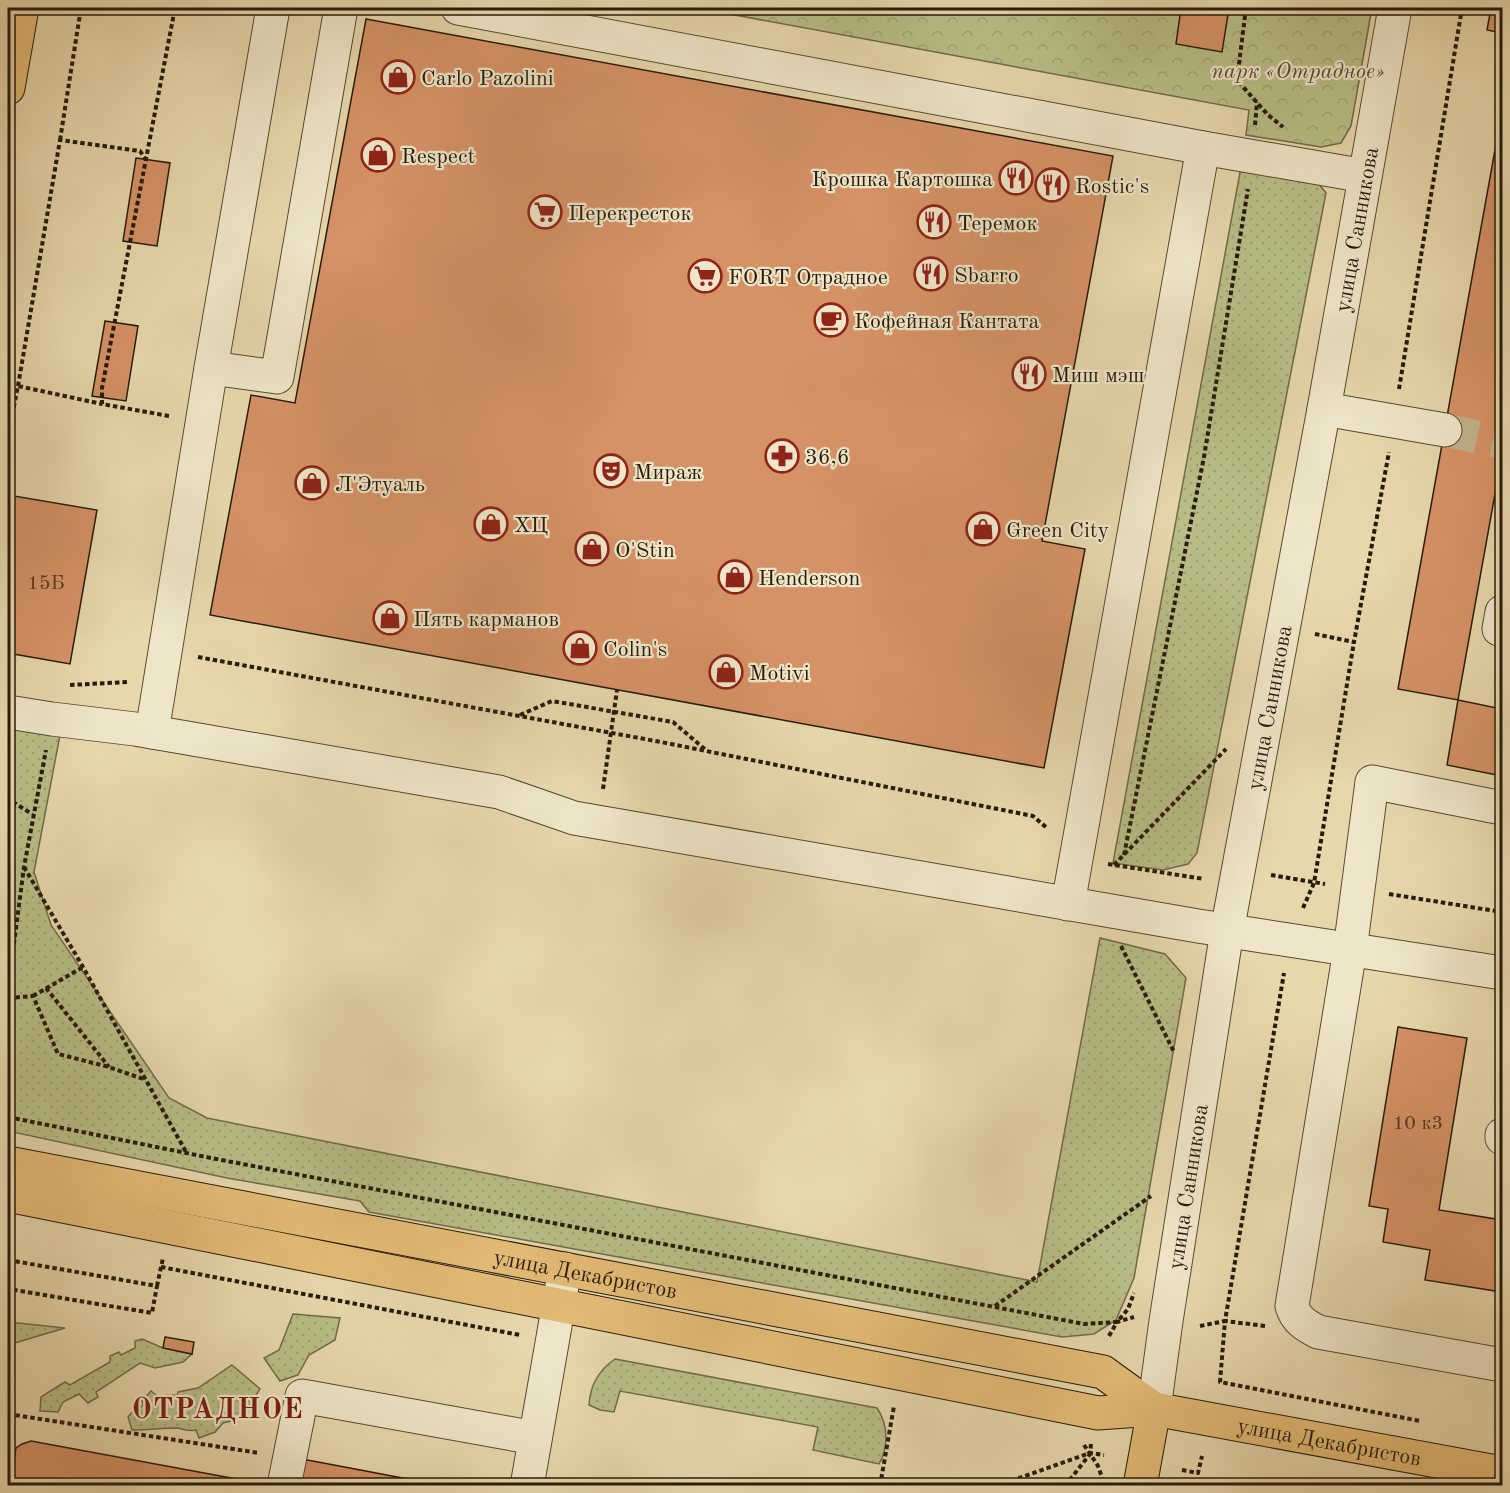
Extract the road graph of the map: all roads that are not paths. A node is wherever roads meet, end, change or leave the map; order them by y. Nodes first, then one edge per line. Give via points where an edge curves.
1 (22, 8) edge
2 (273, 8) edge
3 (341, 8) edge
4 (458, 8) edge
5 (1395, 8) edge
6 (8, 88) edge
7 (1203, 148) junction
8 (1365, 176) junction
9 (211, 368) junction
10 (1324, 410) junction
11 (1444, 430) tunnel mouth
12 (1503, 612) edge
13 (1503, 630) edge
14 (8, 712) edge
15 (152, 732) junction
16 (1503, 807) edge
17 (1068, 904) junction
18 (1227, 931) junction
19 (1350, 950) junction
20 (1503, 973) edge
21 (8, 1163) edge
22 (8, 1195) edge
23 (565, 1269) junction
24 (558, 1305) junction
25 (1503, 1365) edge
26 (1154, 1409) junction
27 (536, 1438) junction
28 (287, 1472) edge
29 (1503, 1473) edge
30 (527, 1485) edge
31 (1140, 1485) edge

1 - 6 main road
2 - 9 street
3 - 9 street via 277,377
4 - 7 street
5 - 8 street, улица Санникова
7 - 8 street
7 - 17 street
8 - 10 street, улица Санникова
9 - 15 street
10 - 11 street
10 - 18 street, улица Санникова
12 - 13 street via 1499,629
14 - 15 street
15 - 17 street via 499,792 574,818
16 - 19 street via 1372,782
17 - 18 street
18 - 19 street
18 - 26 street, улица Санникова
19 - 20 street
19 - 25 street via 1292,1306 1294,1314 1318,1332
21 - 23 main road, улица Декабристов
22 - 24 main road, улица Декабристов
23 - 24 street
23 - 26 main road, улица Декабристов via 1103,1372
24 - 26 main road, улица Декабристов via 1098,1413
24 - 27 street
26 - 29 main road, улица Декабристов
26 - 31 main road
27 - 28 street via 302,1396
27 - 30 street

